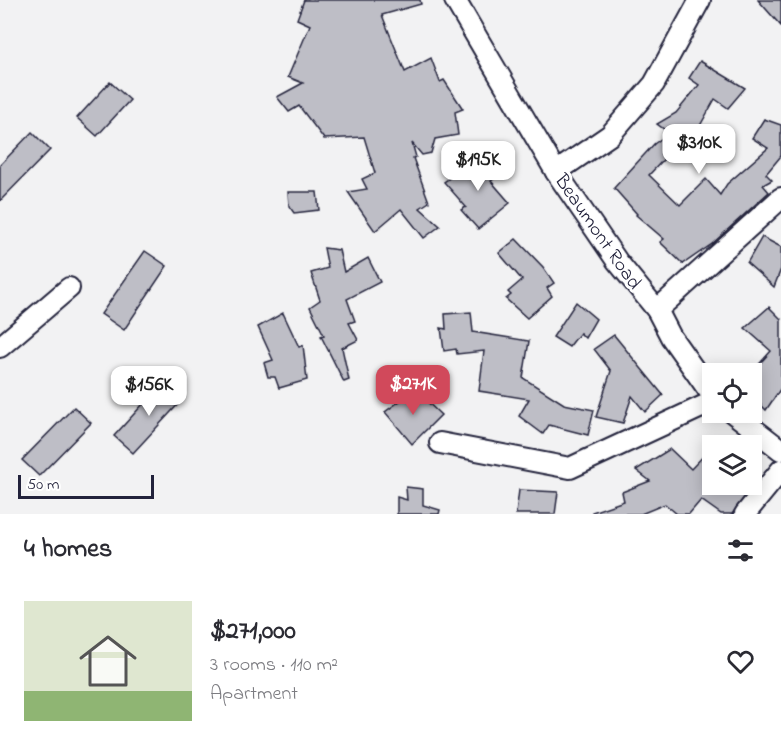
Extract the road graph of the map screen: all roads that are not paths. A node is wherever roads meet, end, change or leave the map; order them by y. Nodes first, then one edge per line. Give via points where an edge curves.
1 (455, 0) edge
2 (700, 0) edge
3 (556, 172) junction
4 (781, 198) edge
5 (69, 288) dead end
6 (657, 310) junction
7 (0, 347) edge
8 (702, 381) edge
9 (702, 407) edge
10 (746, 423) edge
11 (440, 444) dead end
12 (781, 450) edge
13 (781, 470) edge
14 (745, 514) edge

1 - 3 street, Beaumont Road
2 - 3 street via 654,84 610,135
3 - 6 street, Beaumont Road via 616,261
4 - 6 street
5 - 7 street
6 - 8 street, Beaumont Road
9 - 11 street via 570,468
10 - 12 street
13 - 14 street

